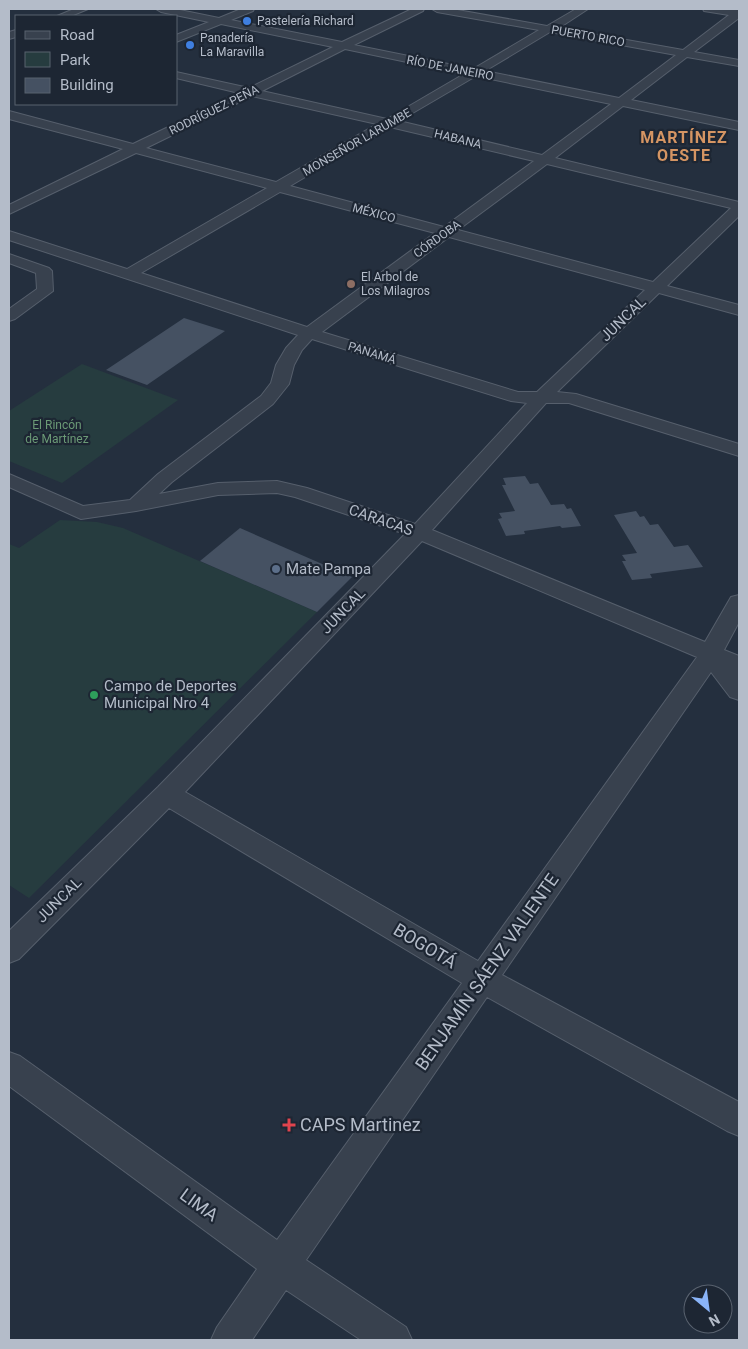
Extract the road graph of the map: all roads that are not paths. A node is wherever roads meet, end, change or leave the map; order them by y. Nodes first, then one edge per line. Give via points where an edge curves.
1 (83, 9) edge
2 (161, 9) edge
3 (249, 9) edge
4 (419, 9) edge
5 (437, 9) edge
6 (583, 9) edge
7 (708, 9) edge
8 (739, 13) edge
9 (176, 14) edge
10 (65, 15) edge
11 (220, 21) junction
12 (178, 26) edge
13 (550, 29) junction
14 (198, 30) junction
15 (178, 39) edge
16 (343, 46) junction
17 (686, 53) junction
18 (739, 63) edge
19 (475, 73) junction
20 (178, 75) edge
21 (251, 91) junction
22 (620, 102) junction
23 (22, 105) edge
24 (9, 110) edge
25 (9, 115) edge
26 (390, 123) junction
27 (739, 126) edge
28 (133, 149) junction
29 (544, 160) junction
30 (278, 188) junction
31 (739, 207) edge
32 (9, 210) edge
33 (445, 232) junction
34 (9, 235) edge
35 (9, 258) edge
36 (129, 274) junction
37 (655, 287) junction
38 (33, 300) junction
39 (53, 307) dead end
40 (739, 310) edge
41 (9, 316) edge
42 (310, 333) junction
43 (542, 397) junction
44 (739, 450) edge
45 (9, 480) edge
46 (136, 505) junction
47 (419, 532) junction
48 (739, 602) edge
49 (710, 654) junction
50 (739, 665) edge
51 (739, 691) edge
52 (168, 794) junction
53 (9, 950) edge
54 (482, 979) junction
55 (9, 1067) edge
56 (739, 1120) edge
57 (281, 1265) junction
58 (230, 1340) edge
59 (393, 1340) edge

1 - 10 street
2 - 9 street, RÍO DE JANEIRO
3 - 11 street
4 - 16 street, RODRÍGUEZ PEÑA
5 - 13 street, PUERTO RICO
6 - 13 street, MONSEÑOR LARUMBE
7 - 8 street
8 - 17 street, CÓRDOBA
9 - 11 street, RÍO DE JANEIRO
11 - 14 street
11 - 16 street, RÍO DE JANEIRO
12 - 14 street
13 - 17 street, PUERTO RICO
13 - 19 street, MONSEÑOR LARUMBE
14 - 15 street
16 - 19 street, RÍO DE JANEIRO
16 - 21 street, RODRÍGUEZ PEÑA
17 - 18 street, PUERTO RICO
17 - 22 street, CÓRDOBA
19 - 22 street, RÍO DE JANEIRO
19 - 26 street, MONSEÑOR LARUMBE
20 - 21 street, HABANA
21 - 26 street, HABANA
21 - 28 street, RODRÍGUEZ PEÑA
22 - 27 street, RÍO DE JANEIRO
22 - 29 street, CÓRDOBA
23 - 24 street
25 - 28 street, MÉXICO
26 - 29 street, HABANA
26 - 30 street, MONSEÑOR LARUMBE
28 - 30 street, MÉXICO
28 - 32 street, RODRÍGUEZ PEÑA
29 - 31 street, HABANA
29 - 33 street, CÓRDOBA
30 - 33 street, MÉXICO
30 - 36 street, MONSEÑOR LARUMBE
31 - 37 street, JUNCAL
33 - 37 street, MÉXICO
33 - 42 street, CÓRDOBA
34 - 36 street, PANAMÁ
35 - 38 street via 44,271 45,290
36 - 42 street, PANAMÁ
37 - 40 street, MÉXICO
37 - 43 street, JUNCAL
38 - 39 street
38 - 41 street
42 - 43 street, PANAMÁ via 517,398
42 - 46 street, CÓRDOBA via 295,348 285,365 280,384 267,400 165,478
43 - 44 street, PANAMÁ via 570,398
43 - 47 street, JUNCAL
45 - 46 street, CARACAS via 81,513
46 - 47 street, CARACAS via 218,489 277,488 300,492
47 - 49 street, CARACAS
47 - 52 street, JUNCAL
48 - 49 street, BENJAMÍN SÁENZ VALIENTE
49 - 50 street, CARACAS
49 - 51 street
49 - 54 street, BENJAMÍN SÁENZ VALIENTE
52 - 53 street, JUNCAL
52 - 54 street, BOGOTÁ
54 - 56 street, BOGOTÁ
54 - 57 street, BENJAMÍN SÁENZ VALIENTE
55 - 57 street, LIMA
57 - 58 street, BENJAMÍN SÁENZ VALIENTE
57 - 59 street, LIMA

